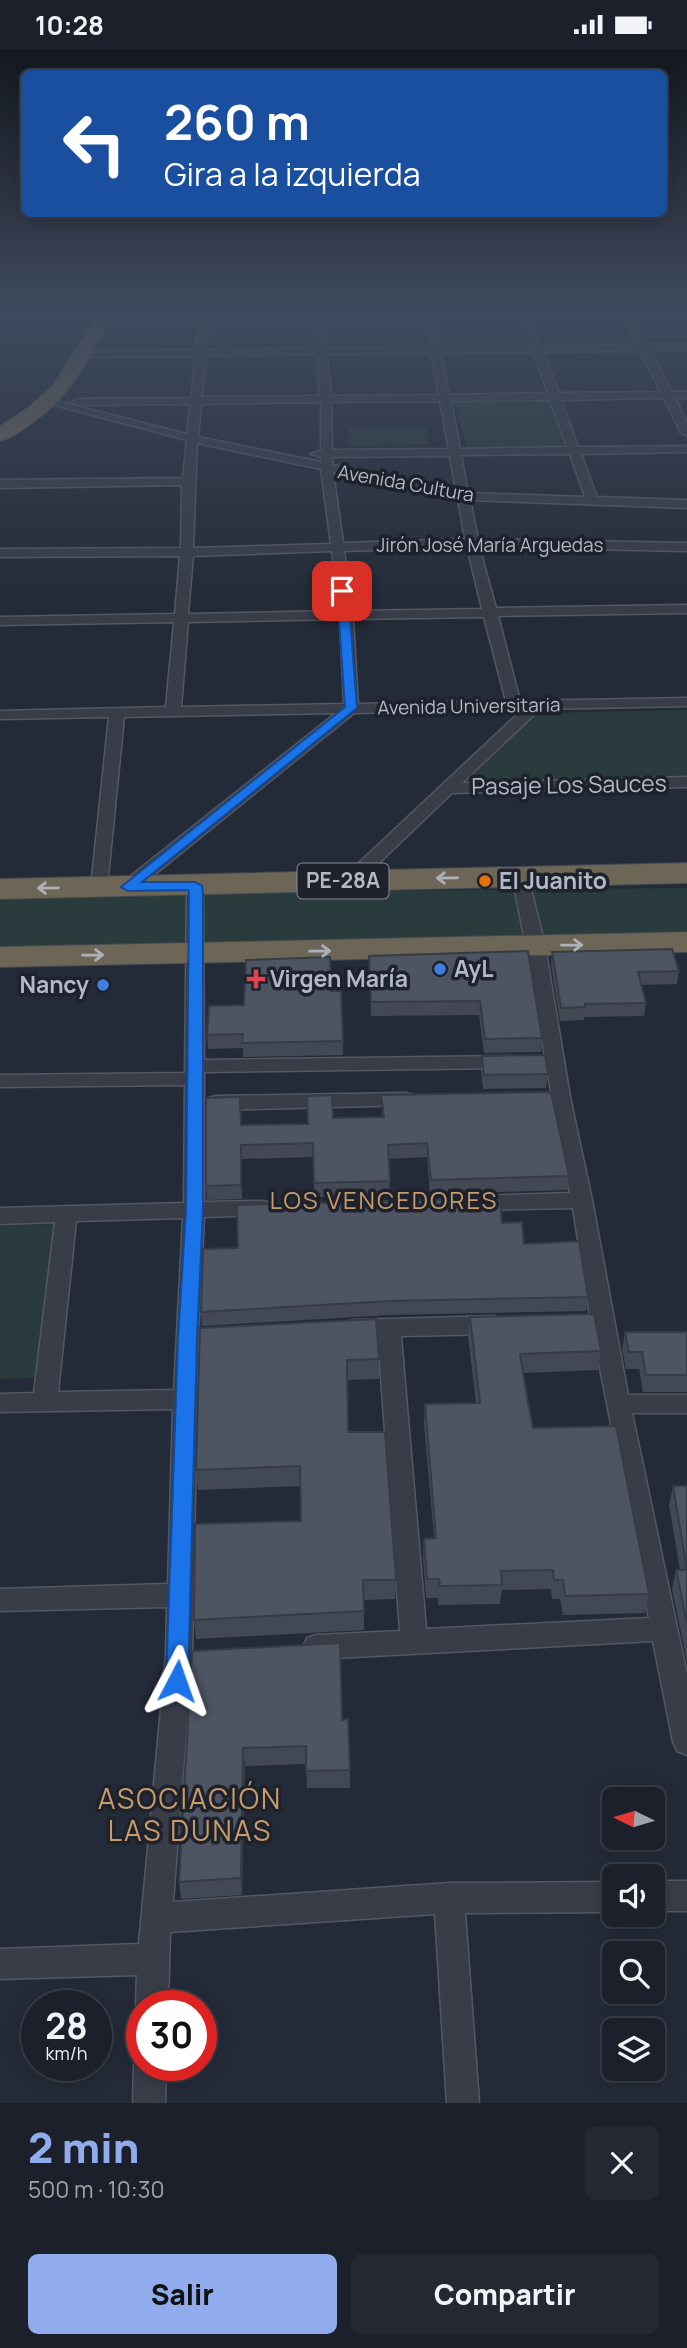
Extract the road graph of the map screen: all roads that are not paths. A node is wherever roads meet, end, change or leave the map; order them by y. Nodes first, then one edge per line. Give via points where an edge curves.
1 (41, 408) edge
2 (68, 408) edge
3 (197, 408) edge
4 (326, 408) edge
5 (448, 408) edge
6 (560, 408) edge
7 (674, 408) edge
8 (687, 433) edge
9 (0, 435) edge
10 (194, 439) junction
11 (687, 449) edge
12 (576, 451) junction
13 (457, 452) junction
14 (272, 454) junction
15 (327, 454) junction
16 (327, 469) junction
17 (188, 481) junction
18 (0, 484) edge
19 (465, 496) junction
20 (592, 500) junction
21 (687, 504) edge
22 (472, 543) junction
23 (335, 546) junction
24 (687, 547) edge
25 (187, 552) junction
26 (0, 553) edge
27 (687, 609) edge
28 (488, 612) junction
29 (346, 614) junction
30 (182, 617) junction
31 (0, 621) edge
32 (687, 702) edge
33 (514, 705) junction
34 (536, 705) junction
35 (351, 708) junction
36 (173, 712) junction
37 (117, 713) junction
38 (0, 715) edge
39 (687, 782) edge
40 (450, 788) junction
41 (687, 873) edge
42 (520, 877) junction
43 (351, 880) junction
44 (195, 886) junction
45 (113, 887) junction
46 (0, 889) edge
47 (687, 942) edge
48 (536, 946) junction
49 (195, 954) junction
50 (0, 957) edge
51 (542, 1062) junction
52 (194, 1072) junction
53 (0, 1081) edge
54 (424, 1100) edge
55 (194, 1104) junction
56 (582, 1200) junction
57 (458, 1203) edge
58 (278, 1208) edge
59 (194, 1210) junction
60 (66, 1215) junction
61 (0, 1216) edge
62 (602, 1322) junction
63 (576, 1323) edge
64 (522, 1324) edge
65 (389, 1327) junction
66 (335, 1330) edge
67 (214, 1336) edge
68 (187, 1338) junction
69 (186, 1399) junction
70 (45, 1402) junction
71 (0, 1403) edge
72 (620, 1404) junction
73 (687, 1404) edge
74 (180, 1595) junction
75 (0, 1600) edge
76 (663, 1629) junction
77 (414, 1641) junction
78 (290, 1648) edge
79 (207, 1653) edge
80 (179, 1655) junction
81 (687, 1742) edge
82 (665, 1896) edge
83 (687, 1896) edge
84 (602, 1897) edge
85 (449, 1898) junction
86 (158, 1918) junction
87 (152, 1959) junction
88 (0, 1963) edge
89 (152, 1990) edge
90 (150, 2081) edge
91 (149, 2103) edge
92 (463, 2103) edge

1 - 9 highway
2 - 10 street, Avenida Cultura
3 - 10 street
4 - 15 street
5 - 13 street
6 - 12 street
7 - 8 street
10 - 14 street, Avenida Cultura
10 - 17 street
11 - 12 street
12 - 13 street
12 - 20 street
13 - 15 street
13 - 19 street
14 - 15 street
14 - 16 street, Avenida Cultura
15 - 16 street
16 - 19 street, Avenida Cultura
16 - 23 street
17 - 18 street
17 - 25 street
19 - 20 street, Avenida Cultura
19 - 22 street
20 - 21 street, Avenida Cultura
22 - 23 street, Jirón José María Arguedas
22 - 24 street, Jirón José María Arguedas
22 - 28 street
23 - 25 street, Jirón José María Arguedas
23 - 29 street
25 - 26 street, Jirón José María Arguedas
25 - 30 street
27 - 28 street
28 - 29 street
28 - 33 street
29 - 30 street
29 - 35 street
30 - 31 street
30 - 36 street
32 - 34 street, Avenida Universitaria
33 - 34 street, Avenida Universitaria
33 - 35 street, Avenida Universitaria
34 - 40 street
35 - 36 street, Avenida Universitaria
35 - 45 street
36 - 37 street, Avenida Universitaria
37 - 38 street, Avenida Universitaria
37 - 45 street
39 - 40 street, Pasaje Los Sauces
40 - 43 street
41 - 42 highway, PE-28A
42 -> 43 highway, PE-28A
42 - 48 street
43 - 44 highway, PE-28A
44 - 45 highway, PE-28A
44 - 49 street
45 -> 46 highway, PE-28A
48 -> 47 highway
49 -> 48 highway
48 - 51 street
50 -> 49 highway
49 - 52 street
51 - 52 street
51 - 56 street
52 - 53 street
52 - 55 street
54 - 55 street
55 - 59 street
56 - 57 street
56 - 62 street
58 - 59 street
59 - 60 street
59 - 68 street
60 - 61 street
60 - 70 street
62 - 63 street
62 - 72 street
64 - 65 street
65 - 66 street
65 - 77 street
67 - 68 street
68 - 69 street
69 - 70 street
69 - 74 street
70 - 71 street
72 - 73 street
72 - 76 street
74 - 75 street
74 - 80 street
76 - 77 street
76 - 81 street
77 - 78 street
79 - 80 street
80 - 86 street
82 - 83 street
84 - 85 street
85 - 86 street
85 - 92 street
86 - 87 street
87 - 88 street
87 - 89 street
90 - 91 street

